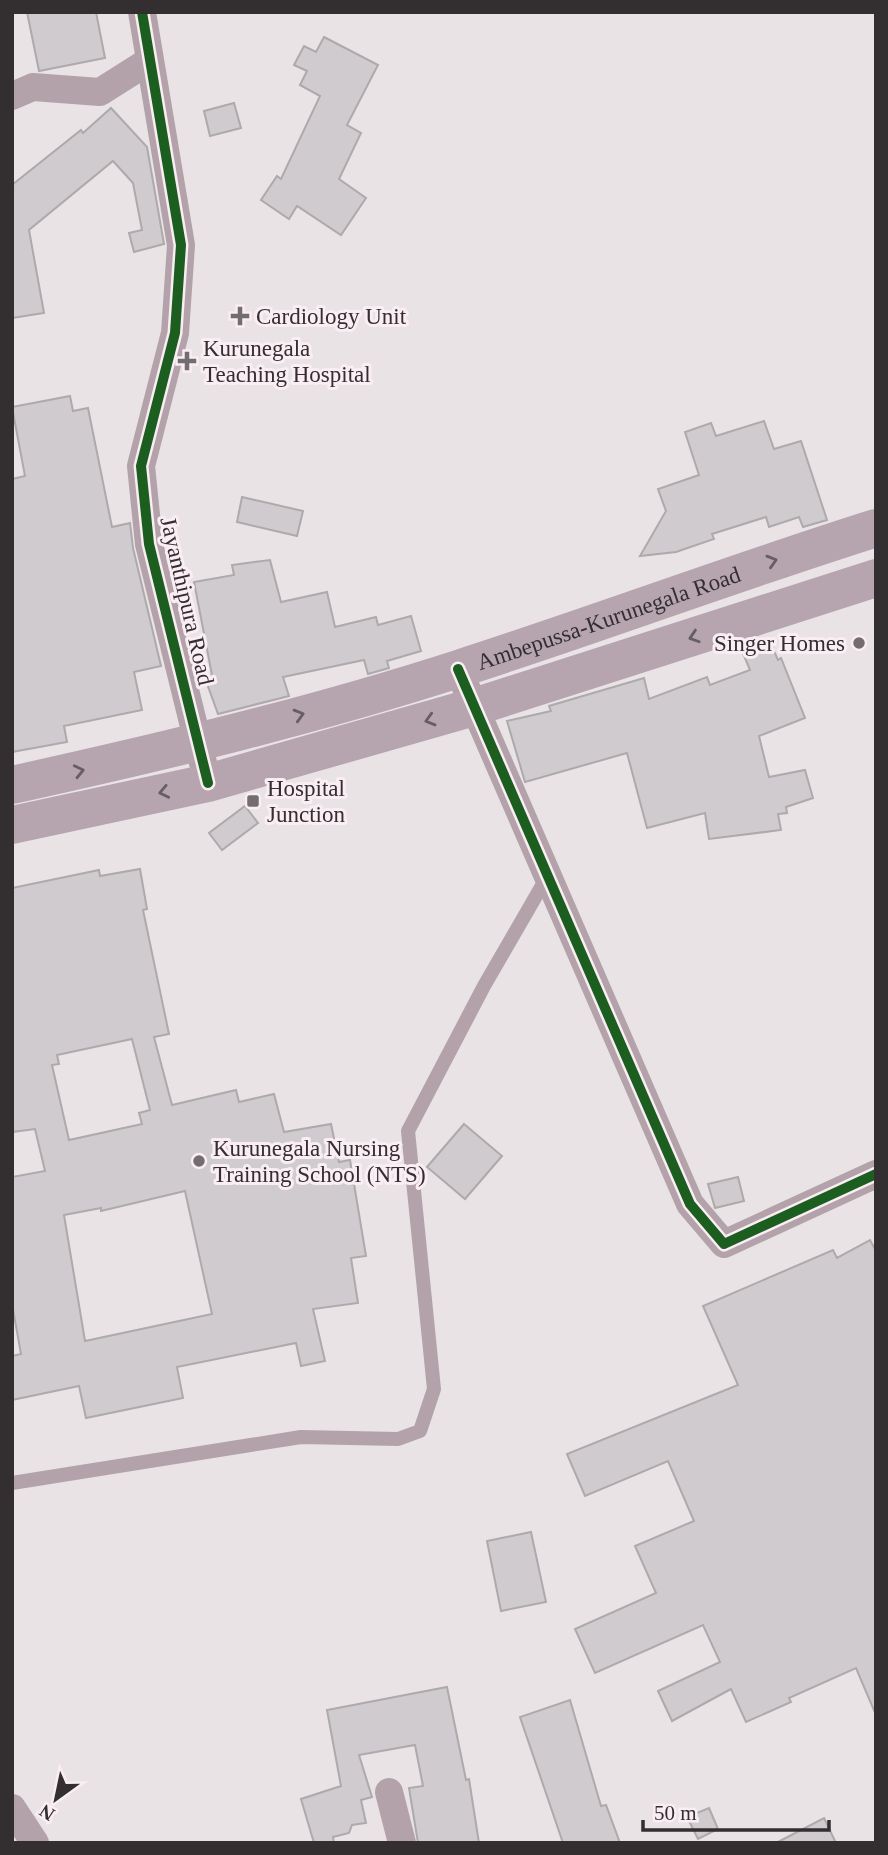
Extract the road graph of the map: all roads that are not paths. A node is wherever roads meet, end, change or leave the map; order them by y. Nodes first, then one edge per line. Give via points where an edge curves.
1 (142, 12) edge
2 (149, 61) junction
3 (12, 96) edge
4 (876, 528) edge
5 (876, 578) edge
6 (458, 669) junction
7 (474, 708) junction
8 (200, 744) junction
9 (208, 783) junction
10 (12, 785) edge
11 (12, 825) edge
12 (547, 877) junction
13 (876, 1174) edge
14 (12, 1483) edge
15 (389, 1792) dead end
16 (12, 1808) edge
17 (35, 1843) edge
18 (402, 1843) edge

1 - 2 street, Jayanthipura Road
2 - 3 street via 100,92 33,87
2 - 8 street, Jayanthipura Road via 181,245 175,333 141,466 149,544
6 -> 4 highway, Ambepussa-Kurunegala Road via 737,571
5 -> 7 highway, Ambepussa-Kurunegala Road
6 - 7 street
8 -> 6 highway, Ambepussa-Kurunegala Road
7 -> 9 highway, Ambepussa-Kurunegala Road
7 - 12 street
8 - 9 street, Jayanthipura Road
10 -> 8 highway, Ambepussa-Kurunegala Road
9 -> 11 highway, Ambepussa-Kurunegala Road
12 - 13 street via 690,1204 724,1244
12 - 14 lane via 408,1130 434,1389 420,1431 398,1439 301,1437
15 - 18 street
16 - 17 street

